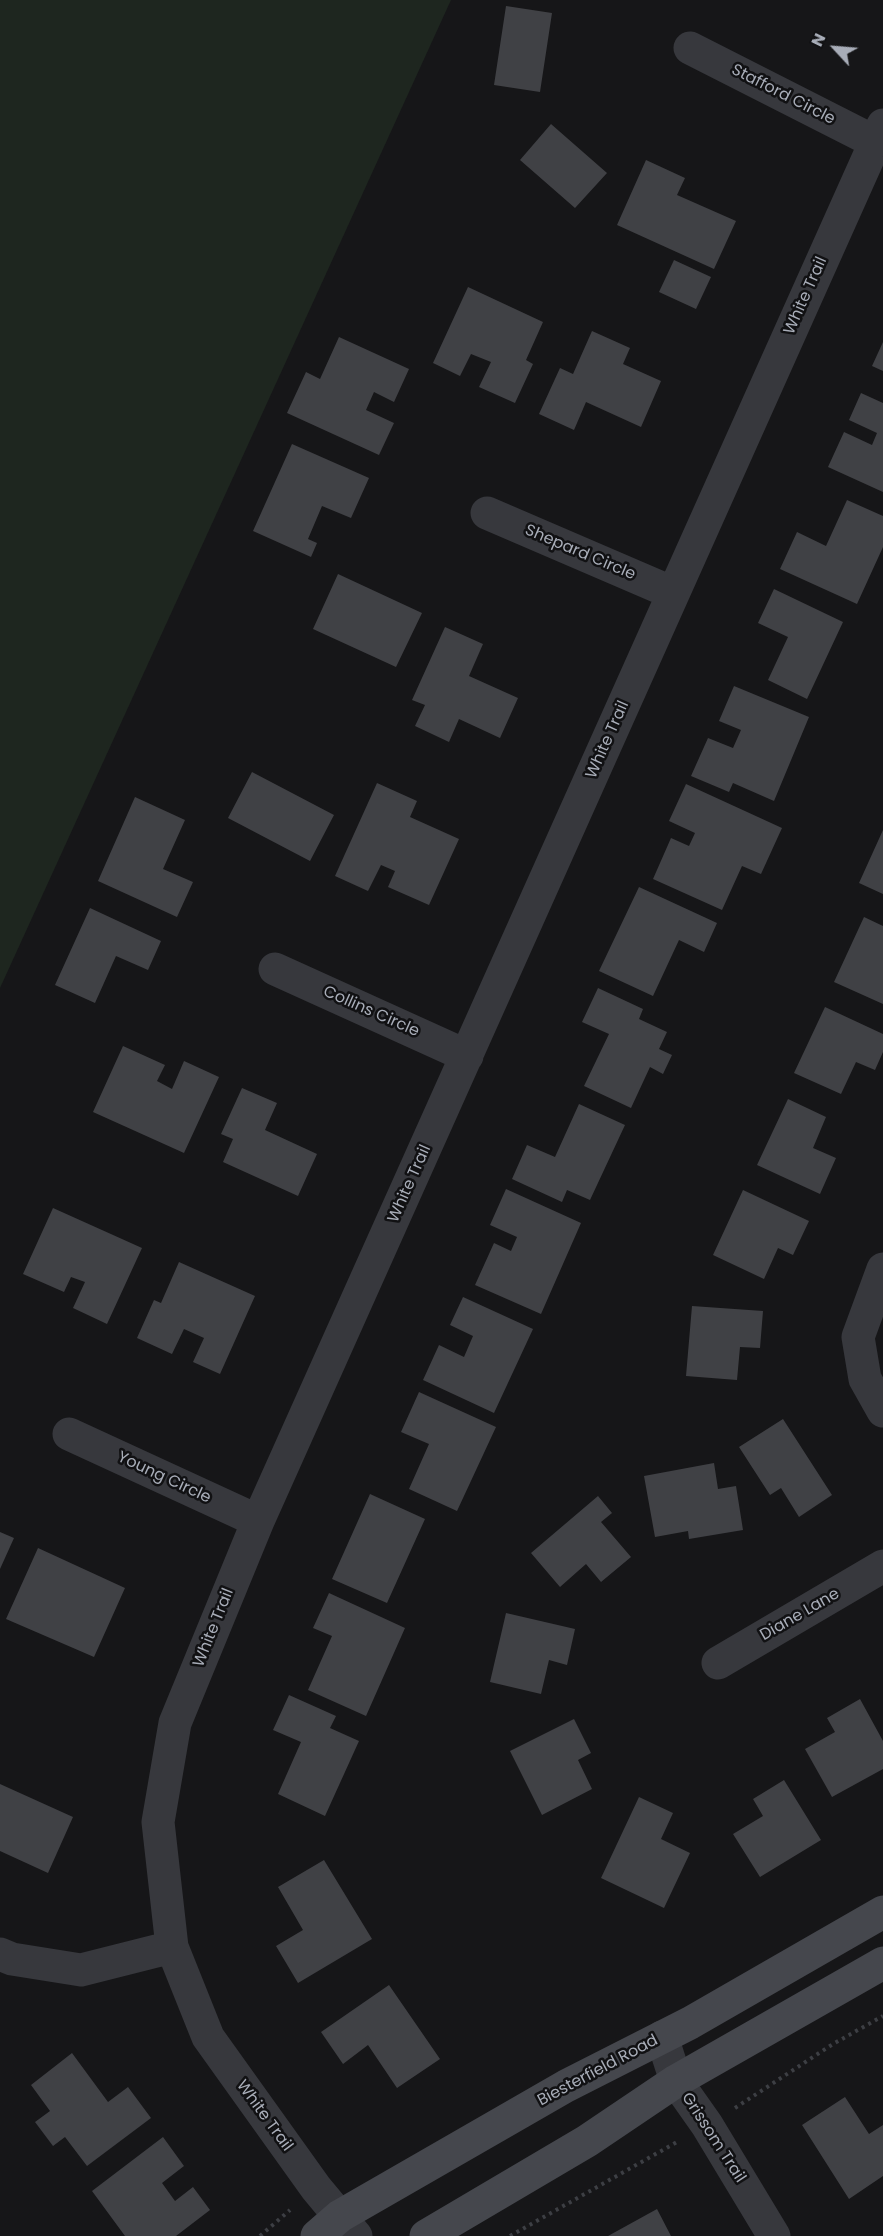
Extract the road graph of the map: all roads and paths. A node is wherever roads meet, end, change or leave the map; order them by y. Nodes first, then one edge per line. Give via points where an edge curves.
1 (690, 48) dead end
2 (879, 134) edge
3 (487, 513) dead end
4 (674, 592) junction
5 (275, 969) dead end
6 (467, 1056) junction
7 (883, 1269) edge
8 (883, 1411) edge
9 (69, 1434) dead end
10 (258, 1521) junction
11 (883, 1566) edge
12 (718, 1663) dead end
13 (883, 1912) edge
14 (172, 1947) junction
15 (0, 1954) edge
16 (883, 1963) edge
17 (662, 2037) junction
18 (676, 2080) junction
19 (338, 2230) edge
20 (426, 2236) edge
21 (774, 2236) edge

1 - 2 street, Stafford Circle
2 - 4 street, White Trail
3 - 4 street, Shepard Circle
4 - 6 street, White Trail
5 - 6 street, Collins Circle
6 - 10 street, White Trail
7 - 8 street via 858,1337 865,1379
9 - 10 street, Young Circle
10 - 14 street, White Trail via 175,1723 158,1822
11 - 12 street, Diane Lane
13 - 17 street, Biesterfield Road
14 - 15 street via 81,1970
14 - 19 street, White Trail via 208,2037 316,2188
16 - 18 street
17 - 18 street, Grissom Trail
17 - 19 street, Biesterfield Road via 566,2086
18 - 20 street via 587,2141
18 - 21 street, Grissom Trail

